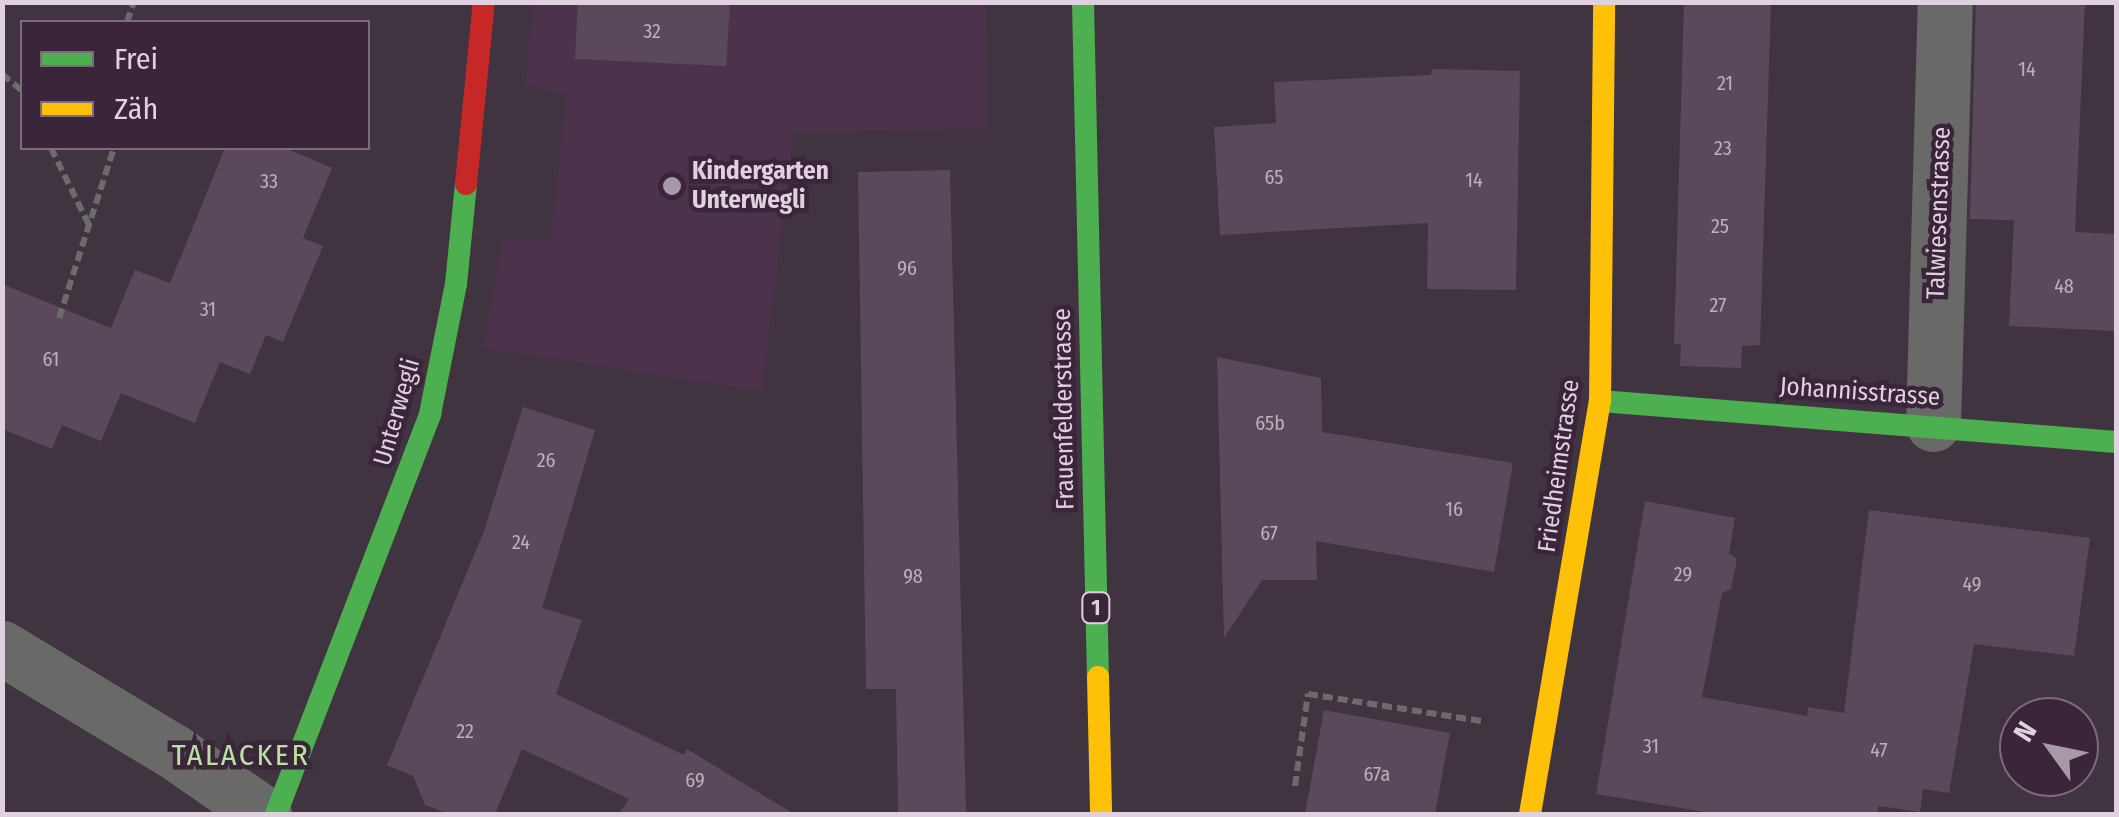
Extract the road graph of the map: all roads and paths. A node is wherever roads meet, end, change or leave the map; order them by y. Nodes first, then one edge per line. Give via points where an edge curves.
1 (484, 2) edge
2 (1083, 2) edge
3 (1604, 2) edge
4 (1944, 2) edge
5 (51, 150) edge
6 (113, 150) edge
7 (90, 226) junction
8 (59, 318) dead end
9 (1600, 401) junction
10 (1933, 424) junction
11 (2116, 442) edge
12 (2, 648) edge
13 (1546, 732) junction
14 (1295, 786) dead end
15 (264, 814) edge
16 (276, 814) edge
17 (1101, 814) edge
18 (1530, 814) edge

1 - 16 street, Unterwegli via 456,284 430,414
2 - 17 street, Frauenfelderstrasse / 1
3 - 9 street, Friedheimstrasse
4 - 10 street, Talwiesenstrasse
5 - 7 path
6 - 7 path
7 - 8 path
9 - 10 street, Johannisstrasse
9 - 13 street, Friedheimstrasse
10 - 11 street, Johannisstrasse
12 - 15 street via 174,751
13 - 14 path via 1308,694
13 - 18 street, Friedheimstrasse

